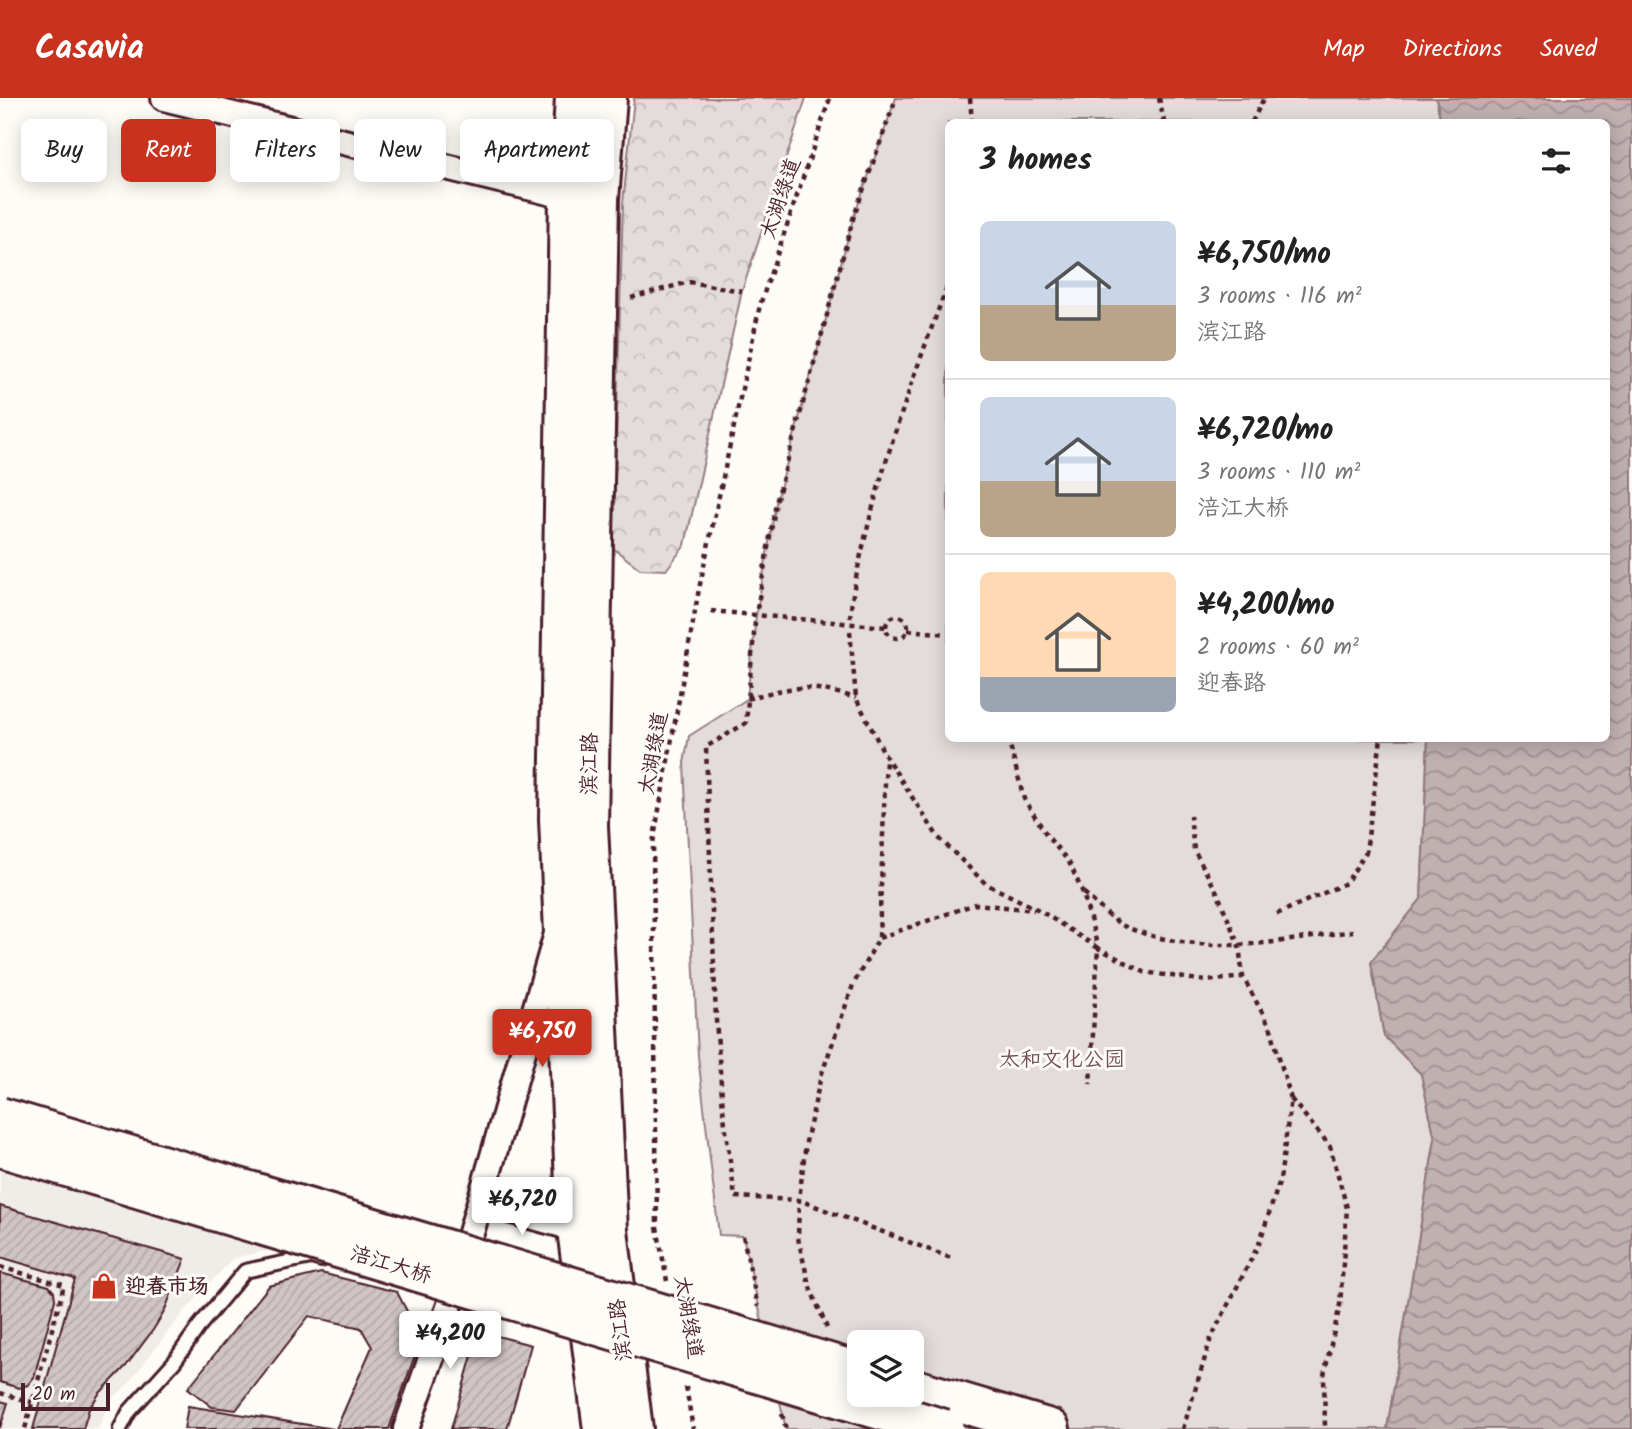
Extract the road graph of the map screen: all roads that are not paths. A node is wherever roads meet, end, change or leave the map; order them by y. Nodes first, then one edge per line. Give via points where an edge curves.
1 (164, 98) edge
2 (575, 98) edge
3 (607, 98) edge
4 (569, 197) junction
5 (588, 825) junction
6 (563, 912) junction
7 (0, 1117) edge
8 (0, 1147) edge
9 (480, 1202) junction
10 (576, 1229) junction
11 (336, 1265) dead end
12 (847, 1368) edge
13 (924, 1392) edge
14 (120, 1429) edge
15 (406, 1429) edge
16 (603, 1429) edge
17 (633, 1429) edge
18 (944, 1429) edge
19 (1050, 1429) edge

1 - 4 street
2 - 4 main road, 滨江路
3 - 5 main road, 滨江路 via 596,307
4 - 6 main road, 滨江路 via 559,819
5 - 6 street
5 - 17 main road, 滨江路 via 608,1231
6 - 9 street
6 - 10 main road, 滨江路
7 - 12 main road, 涪江大桥, bridge
8 - 18 main road, 涪江大桥, bridge
9 - 10 street
9 - 15 street via 445,1297
10 - 16 main road, 滨江路
11 - 14 lane via 311,1257 245,1271
13 - 19 main road

